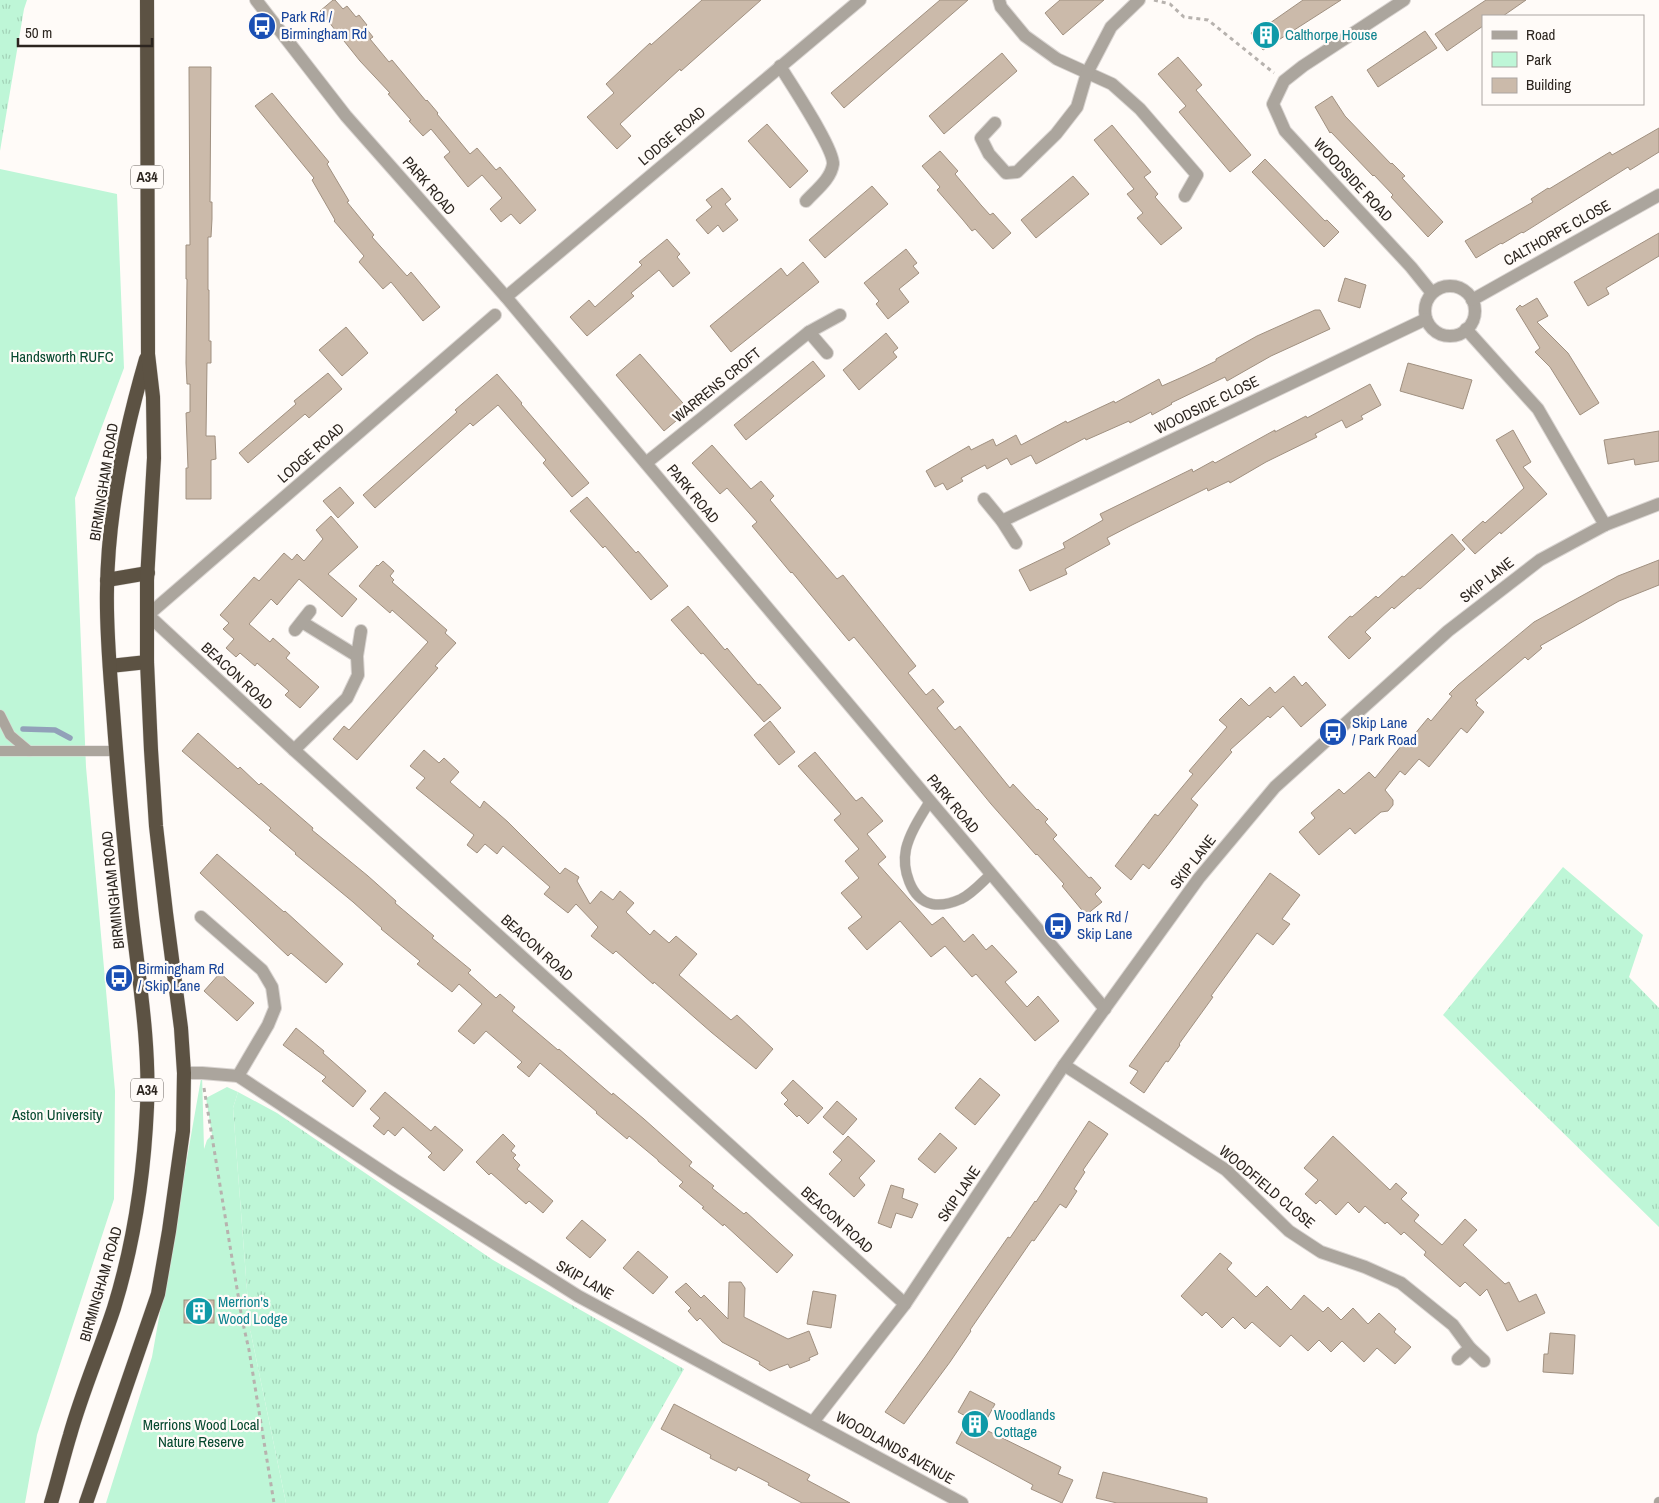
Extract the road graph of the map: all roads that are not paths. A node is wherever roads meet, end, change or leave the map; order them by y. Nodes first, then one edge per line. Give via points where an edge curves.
1 (147, 0) edge
2 (256, 0) edge
3 (860, 0) edge
4 (999, 0) edge
5 (1139, 0) edge
6 (1404, 0) edge
7 (780, 66) junction
8 (1087, 73) junction
9 (995, 122) dead end
10 (1659, 195) edge
11 (1185, 196) dead end
12 (806, 201) dead end
13 (1432, 293) junction
14 (506, 297) junction
15 (1472, 300) junction
16 (495, 315) dead end
17 (840, 315) dead end
18 (1426, 319) junction
19 (1466, 330) junction
20 (809, 332) junction
21 (827, 353) dead end
22 (148, 354) junction
23 (646, 463) junction
24 (984, 499) dead end
25 (1659, 504) edge
26 (1002, 521) junction
27 (1605, 525) junction
28 (1016, 543) dead end
29 (148, 573) junction
30 (107, 580) junction
31 (148, 615) junction
32 (302, 621) dead end
33 (361, 631) dead end
34 (357, 656) junction
35 (147, 662) junction
36 (110, 666) junction
37 (0, 715) edge
38 (294, 750) junction
39 (0, 751) edge
40 (29, 751) junction
41 (116, 751) junction
42 (930, 801) junction
43 (991, 874) junction
44 (201, 917) dead end
45 (1105, 1009) junction
46 (1064, 1065) junction
47 (184, 1073) junction
48 (238, 1076) junction
49 (905, 1304) junction
50 (1470, 1348) junction
51 (1458, 1359) dead end
52 (1484, 1361) dead end
53 (813, 1422) junction
54 (52, 1503) edge
55 (86, 1503) edge
56 (962, 1503) edge

1 - 22 highway, BIRMINGHAM ROAD / A34
2 - 14 street, PARK ROAD via 346,116
3 - 7 street, LODGE ROAD
4 - 8 street via 1025,36 1058,59
5 - 8 street via 1112,27
6 - 13 street, WOODSIDE ROAD via 1303,66 1284,82 1274,104 1285,131
7 - 12 street via 826,144 833,163 828,176
7 - 14 street, LODGE ROAD
8 - 9 street via 1077,106 1056,134 1017,172 1006,173 989,154 981,138
8 - 11 street via 1112,84 1140,109 1197,175
10 - 15 street, CALTHORPE CLOSE
13 - 15 street via 1441,287 1453,286 1461,288
13 - 18 street via 1425,306
14 - 23 street, PARK ROAD
15 - 19 street via 1472,321
16 - 31 street, LODGE ROAD
17 - 20 street, WARRENS CROFT
18 - 19 street via 1440,334 1457,335
18 - 26 street, WOODSIDE CLOSE
19 - 27 street via 1538,409
20 - 21 street
20 - 23 street, WARRENS CROFT
22 - 29 highway, BIRMINGHAM ROAD / A34 via 153,397 154,458
22 - 30 highway, BIRMINGHAM ROAD / A34 via 122,461
23 - 42 street, PARK ROAD
24 - 26 street
25 - 27 street, SKIP LANE
26 - 28 street
27 - 45 street, SKIP LANE via 1540,560 1448,631 1275,787 1199,878
29 - 30 highway
29 - 31 highway, BIRMINGHAM ROAD / A34
30 - 36 highway, BIRMINGHAM ROAD / A34
31 - 35 highway, BIRMINGHAM ROAD / A34
31 - 38 street, BEACON ROAD
32 - 34 street
33 - 34 street
34 - 38 street via 358,675 347,698
35 - 36 highway
35 - 47 highway, BIRMINGHAM ROAD / A34 via 156,826
36 - 41 highway, BIRMINGHAM ROAD / A34
37 - 40 lane via 10,735
38 - 49 street, BEACON ROAD
39 - 40 lane
40 - 41 lane
41 - 54 highway, BIRMINGHAM ROAD / A34 via 145,1030 147,1104 144,1163 118,1292 70,1434
42 - 43 street, PARK ROAD
42 - 43 lane via 906,850 905,866 913,890 931,904 943,905 963,898
43 - 45 street, PARK ROAD
44 - 48 street via 262,970 272,987 275,1008
45 - 46 street, SKIP LANE
46 - 49 street, SKIP LANE
46 - 50 street, WOODFIELD CLOSE via 1226,1170 1289,1231 1321,1252 1400,1283 1453,1325
47 - 48 street, SKIP LANE
47 - 55 highway, BIRMINGHAM ROAD / A34 via 183,1131 158,1294
48 - 53 street, SKIP LANE via 578,1296
49 - 53 street, SKIP LANE
50 - 51 street
50 - 52 street, WOODFIELD CLOSE
53 - 56 street, WOODLANDS AVENUE

